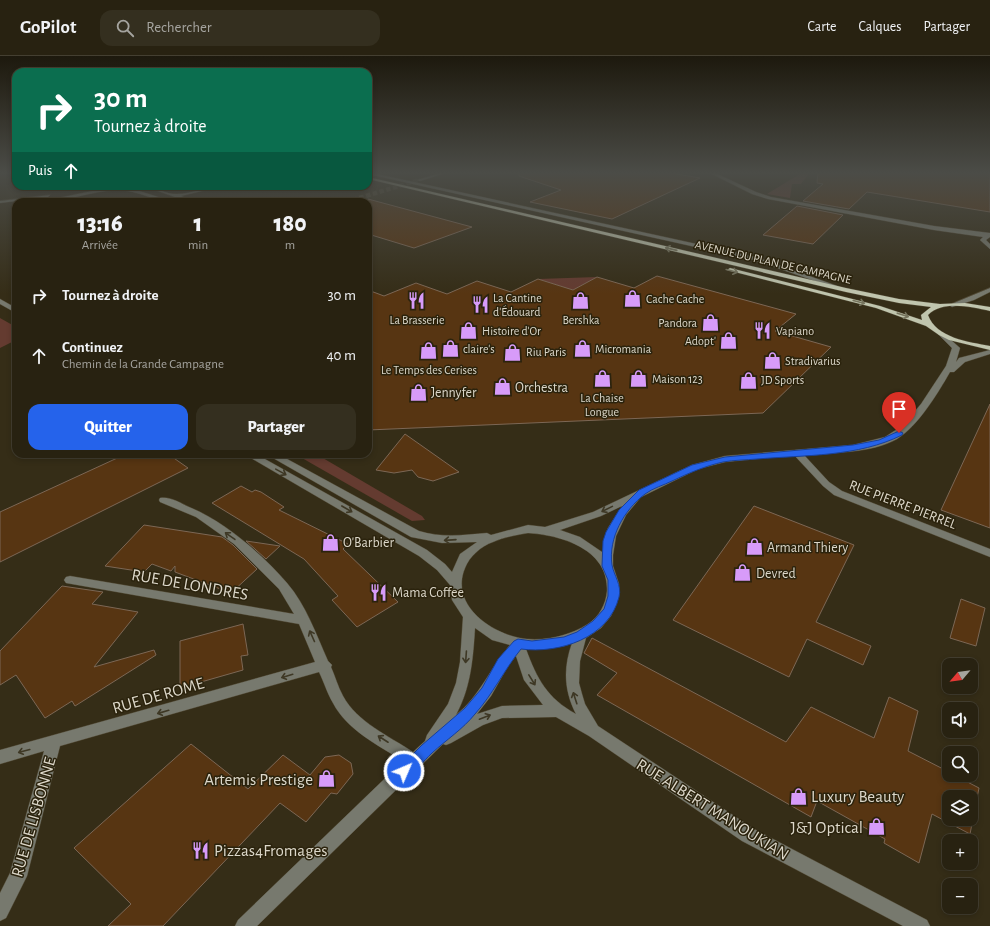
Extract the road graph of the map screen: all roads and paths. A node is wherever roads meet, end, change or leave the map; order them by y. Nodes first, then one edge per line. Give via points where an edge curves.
1 (494, 213) edge
2 (516, 213) edge
3 (549, 213) edge
4 (850, 213) edge
5 (934, 228) junction
6 (989, 235) edge
7 (983, 240) junction
8 (990, 246) edge
9 (685, 259) dead end
10 (722, 268) dead end
11 (846, 290) junction
12 (990, 290) edge
13 (0, 294) edge
14 (0, 301) edge
15 (12, 302) edge
16 (952, 305) junction
17 (940, 306) junction
18 (12, 308) edge
19 (990, 309) edge
20 (928, 324) junction
21 (940, 333) junction
22 (990, 348) edge
23 (990, 352) edge
24 (948, 372) junction
25 (797, 453) junction
26 (256, 458) edge
27 (278, 458) edge
28 (642, 492) junction
29 (164, 500) dead end
30 (548, 530) junction
31 (489, 537) junction
32 (990, 552) edge
33 (607, 566) junction
34 (70, 580) dead end
35 (454, 582) junction
36 (469, 618) junction
37 (304, 620) junction
38 (582, 635) junction
39 (518, 644) junction
40 (325, 665) junction
41 (558, 710) junction
42 (594, 732) junction
43 (54, 743) junction
44 (421, 755) junction
45 (0, 758) edge
46 (0, 912) edge
47 (244, 926) edge
48 (921, 926) edge

1 - 9 main road, AVENUE DU PLAN DE CAMPAGNE
11 -> 2 main road, AVENUE DU PLAN DE CAMPAGNE
3 - 11 street via 756,258
4 - 5 street
5 - 6 street
5 - 7 street
6 - 7 street
7 - 8 street
10 -> 20 main road, AVENUE DU PLAN DE CAMPAGNE via 878,307
11 - 17 main road, AVENUE DU PLAN DE CAMPAGNE
12 - 16 street
13 - 15 street
14 - 18 street
16 - 17 main road, AVENUE DU PLAN DE CAMPAGNE
16 - 19 main road, AVENUE DU PLAN DE CAMPAGNE
17 - 20 main road via 927,311 924,315
20 - 21 main road, AVENUE DU PLAN DE CAMPAGNE
21 - 22 main road, AVENUE DU PLAN DE CAMPAGNE via 963,342
21 - 24 street via 952,343 956,351
23 - 24 street via 962,360
24 - 25 street via 904,430 891,438 869,445
25 - 28 street via 725,459 695,467
25 - 32 street, RUE PIERRE PIERREL via 838,494
26 -> 35 street via 423,553 441,567
31 -> 27 street via 442,540 414,534
28 -> 30 street via 597,514
28 - 33 street via 623,512 611,532
37 -> 29 street via 283,586 238,541 200,515
30 - 31 street via 508,531
30 - 33 street via 583,543 597,553
31 - 35 street via 471,548 459,564
33 - 38 street via 613,580 614,596 609,611 598,624
34 - 37 street, RUE DE LONDRES
35 - 36 street via 457,601
36 - 39 street via 485,631
36 -> 44 street via 466,665 455,704
40 -> 37 street
38 - 39 street via 547,644
42 -> 38 street, RUE ALBERT MANOUKIAN via 581,712 572,689 574,654
39 -> 41 street, RUE ALBERT MANOUKIAN via 529,676 542,695
39 - 44 street via 470,712
40 -> 43 street, RUE DE ROME
44 -> 40 street via 364,727 346,712 332,686
41 - 42 street, RUE ALBERT MANOUKIAN
44 -> 41 street via 490,715 512,711
42 - 48 street, RUE ALBERT MANOUKIAN via 748,835
43 -> 45 street, RUE DE ROME
43 - 46 street, RUE DE LISBONNE via 18,876
44 - 47 street

